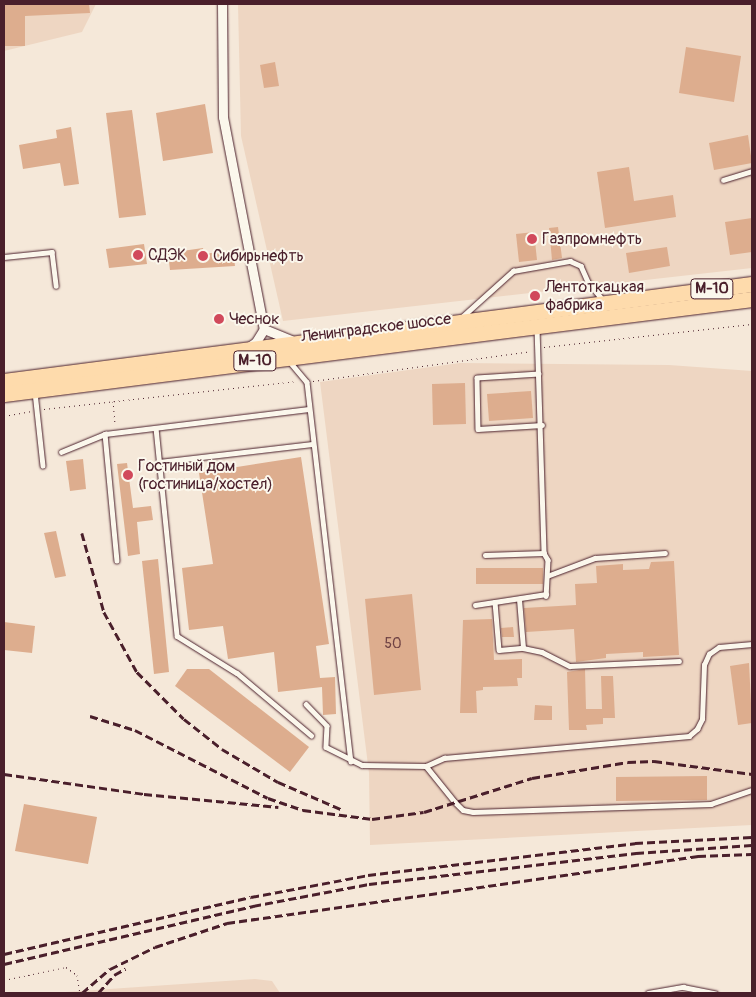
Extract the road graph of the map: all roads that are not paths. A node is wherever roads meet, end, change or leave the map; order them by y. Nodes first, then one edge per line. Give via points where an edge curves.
1 (222, 4) edge
2 (752, 171) edge
3 (723, 180) dead end
4 (4, 257) edge
5 (752, 284) edge
6 (56, 286) dead end
7 (752, 298) edge
8 (608, 303) junction
9 (537, 318) junction
10 (452, 323) junction
11 (264, 329) junction
12 (297, 341) junction
13 (245, 349) junction
14 (284, 358) junction
15 (540, 374) junction
16 (4, 381) edge
17 (35, 390) junction
18 (4, 394) edge
19 (308, 409) junction
20 (542, 425) junction
21 (156, 428) junction
22 (105, 434) junction
23 (312, 444) junction
24 (61, 452) dead end
25 (159, 462) junction
26 (42, 466) dead end
27 (544, 553) junction
28 (665, 553) dead end
29 (485, 555) dead end
30 (117, 560) dead end
31 (547, 574) junction
32 (519, 599) junction
33 (495, 602) junction
34 (475, 605) dead end
35 (752, 644) edge
36 (523, 648) junction
37 (679, 661) dead end
38 (306, 704) dead end
39 (311, 735) dead end
40 (351, 761) junction
41 (426, 766) junction
42 (752, 790) edge
43 (648, 993) edge
44 (716, 993) edge

1 - 11 street via 223,117
2 - 3 lane
4 - 6 lane via 52,252
5 - 8 highway, Ленинградское шоссе / М-10
7 - 9 highway, Ленинградское шоссе / М-10
8 - 9 highway, Ленинградское шоссе / М-10
8 - 10 lane via 588,282 581,266 570,261 513,271
9 - 10 highway, Ленинградское шоссе / М-10
9 - 14 highway, Ленинградское шоссе / М-10
9 - 15 lane
10 - 12 highway, Ленинградское шоссе / М-10
11 - 12 street via 280,338
11 - 13 street via 256,342
12 - 13 highway, Ленинградское шоссе / М-10
13 - 16 highway, Ленинградское шоссе / М-10
14 - 17 highway, Ленинградское шоссе / М-10
14 - 19 lane via 294,364 307,382
15 - 20 lane
15 - 20 lane via 477,378 478,429
17 - 18 highway, Ленинградское шоссе / М-10
17 - 26 lane
19 - 21 lane
19 - 23 lane
20 - 27 lane
21 - 22 lane
21 - 25 lane
22 - 24 lane
22 - 30 lane
23 - 25 lane
23 - 40 lane
25 - 39 lane via 178,636 237,673
27 - 29 lane
27 - 31 lane via 548,560
28 - 31 lane via 595,558
31 - 32 lane via 546,596
32 - 33 lane
32 - 36 lane
33 - 34 lane
33 - 36 lane via 499,650
35 - 41 lane via 719,647 709,654 704,665 702,718 689,736 444,758
36 - 37 lane via 542,652 570,666
38 - 40 lane via 327,726 326,747
40 - 41 lane
41 - 42 lane via 463,810 473,812 711,804
43 - 44 lane via 683,987

